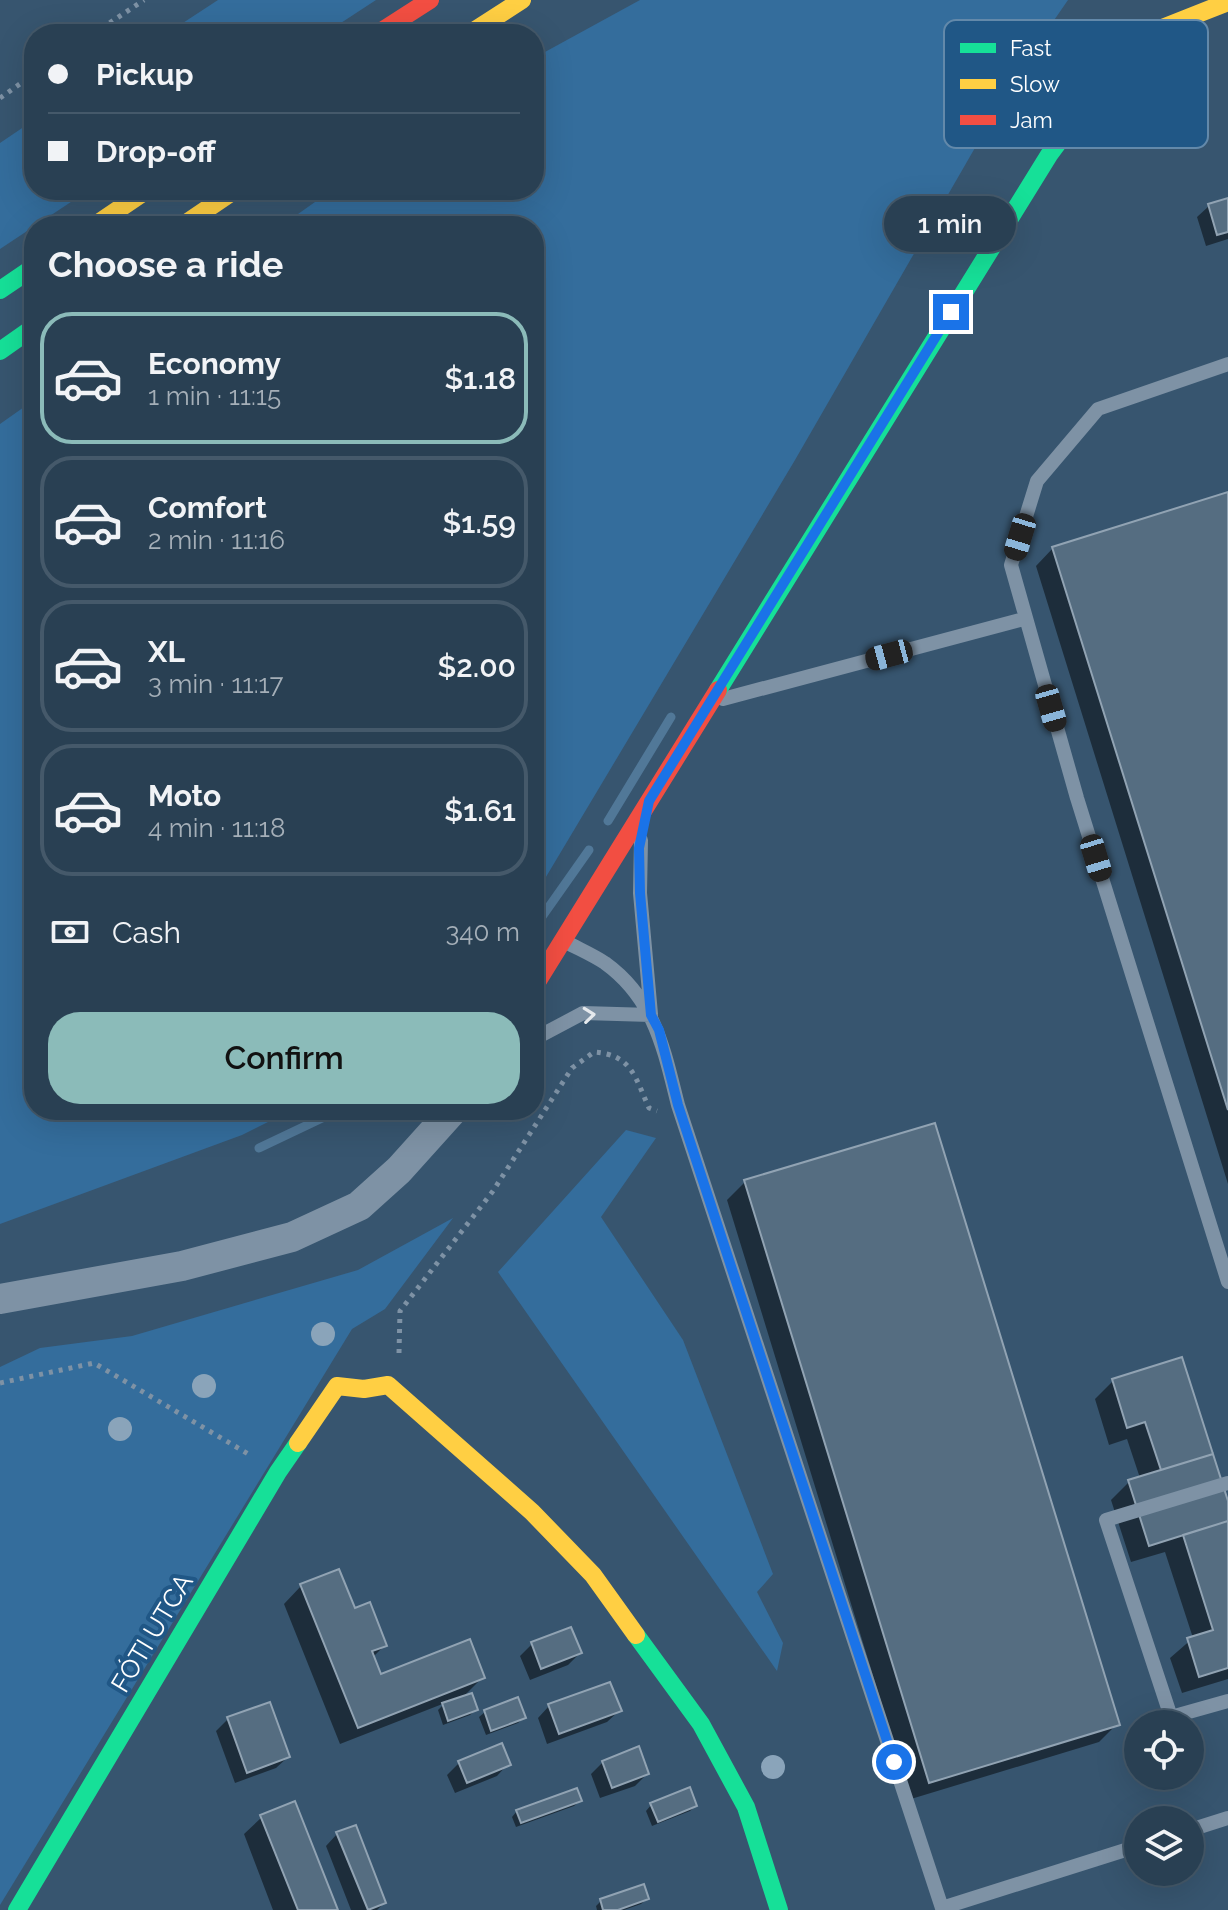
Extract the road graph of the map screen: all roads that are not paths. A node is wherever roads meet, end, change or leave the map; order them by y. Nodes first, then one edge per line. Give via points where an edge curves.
1 (430, 0) edge
2 (522, 0) edge
3 (1228, 2) edge
4 (1182, 20) edge
5 (393, 24) edge
6 (485, 24) edge
7 (1054, 148) edge
8 (132, 200) edge
9 (220, 200) edge
10 (109, 216) edge
11 (197, 216) edge
12 (24, 274) edge
13 (0, 290) edge
14 (24, 334) edge
15 (0, 351) edge
16 (1228, 364) edge
17 (1024, 619) junction
18 (708, 703) junction
19 (649, 801) junction
20 (563, 940) junction
21 (544, 971) edge
22 (651, 1015) junction
23 (544, 1032) edge
24 (445, 1120) edge
25 (1228, 1282) edge
26 (0, 1299) edge
27 (1228, 1483) edge
28 (1228, 1701) edge
29 (1228, 1818) edge
30 (1204, 1826) edge
31 (1124, 1850) edge
32 (17, 1910) edge
33 (779, 1910) edge

1 - 5 main road
2 - 6 main road
3 - 4 main road
7 - 18 main road
8 - 10 main road
9 - 11 main road
12 - 13 main road
14 - 15 main road
16 - 17 lane via 1098,409 1037,481 1011,565
17 - 18 lane
17 - 25 lane
18 - 19 main road
19 - 20 main road
19 - 22 lane via 639,848
20 - 21 main road
20 - 22 lane via 605,963
23 -> 22 lane via 583,1013
22 - 31 lane via 942,1908
24 - 26 street via 359,1206 292,1237 182,1266
27 - 28 lane via 1106,1520 1171,1717
29 - 30 lane
32 - 33 main road, FÓTI UTCA via 278,1472 337,1386 388,1385 532,1512 593,1575 701,1724 746,1807

